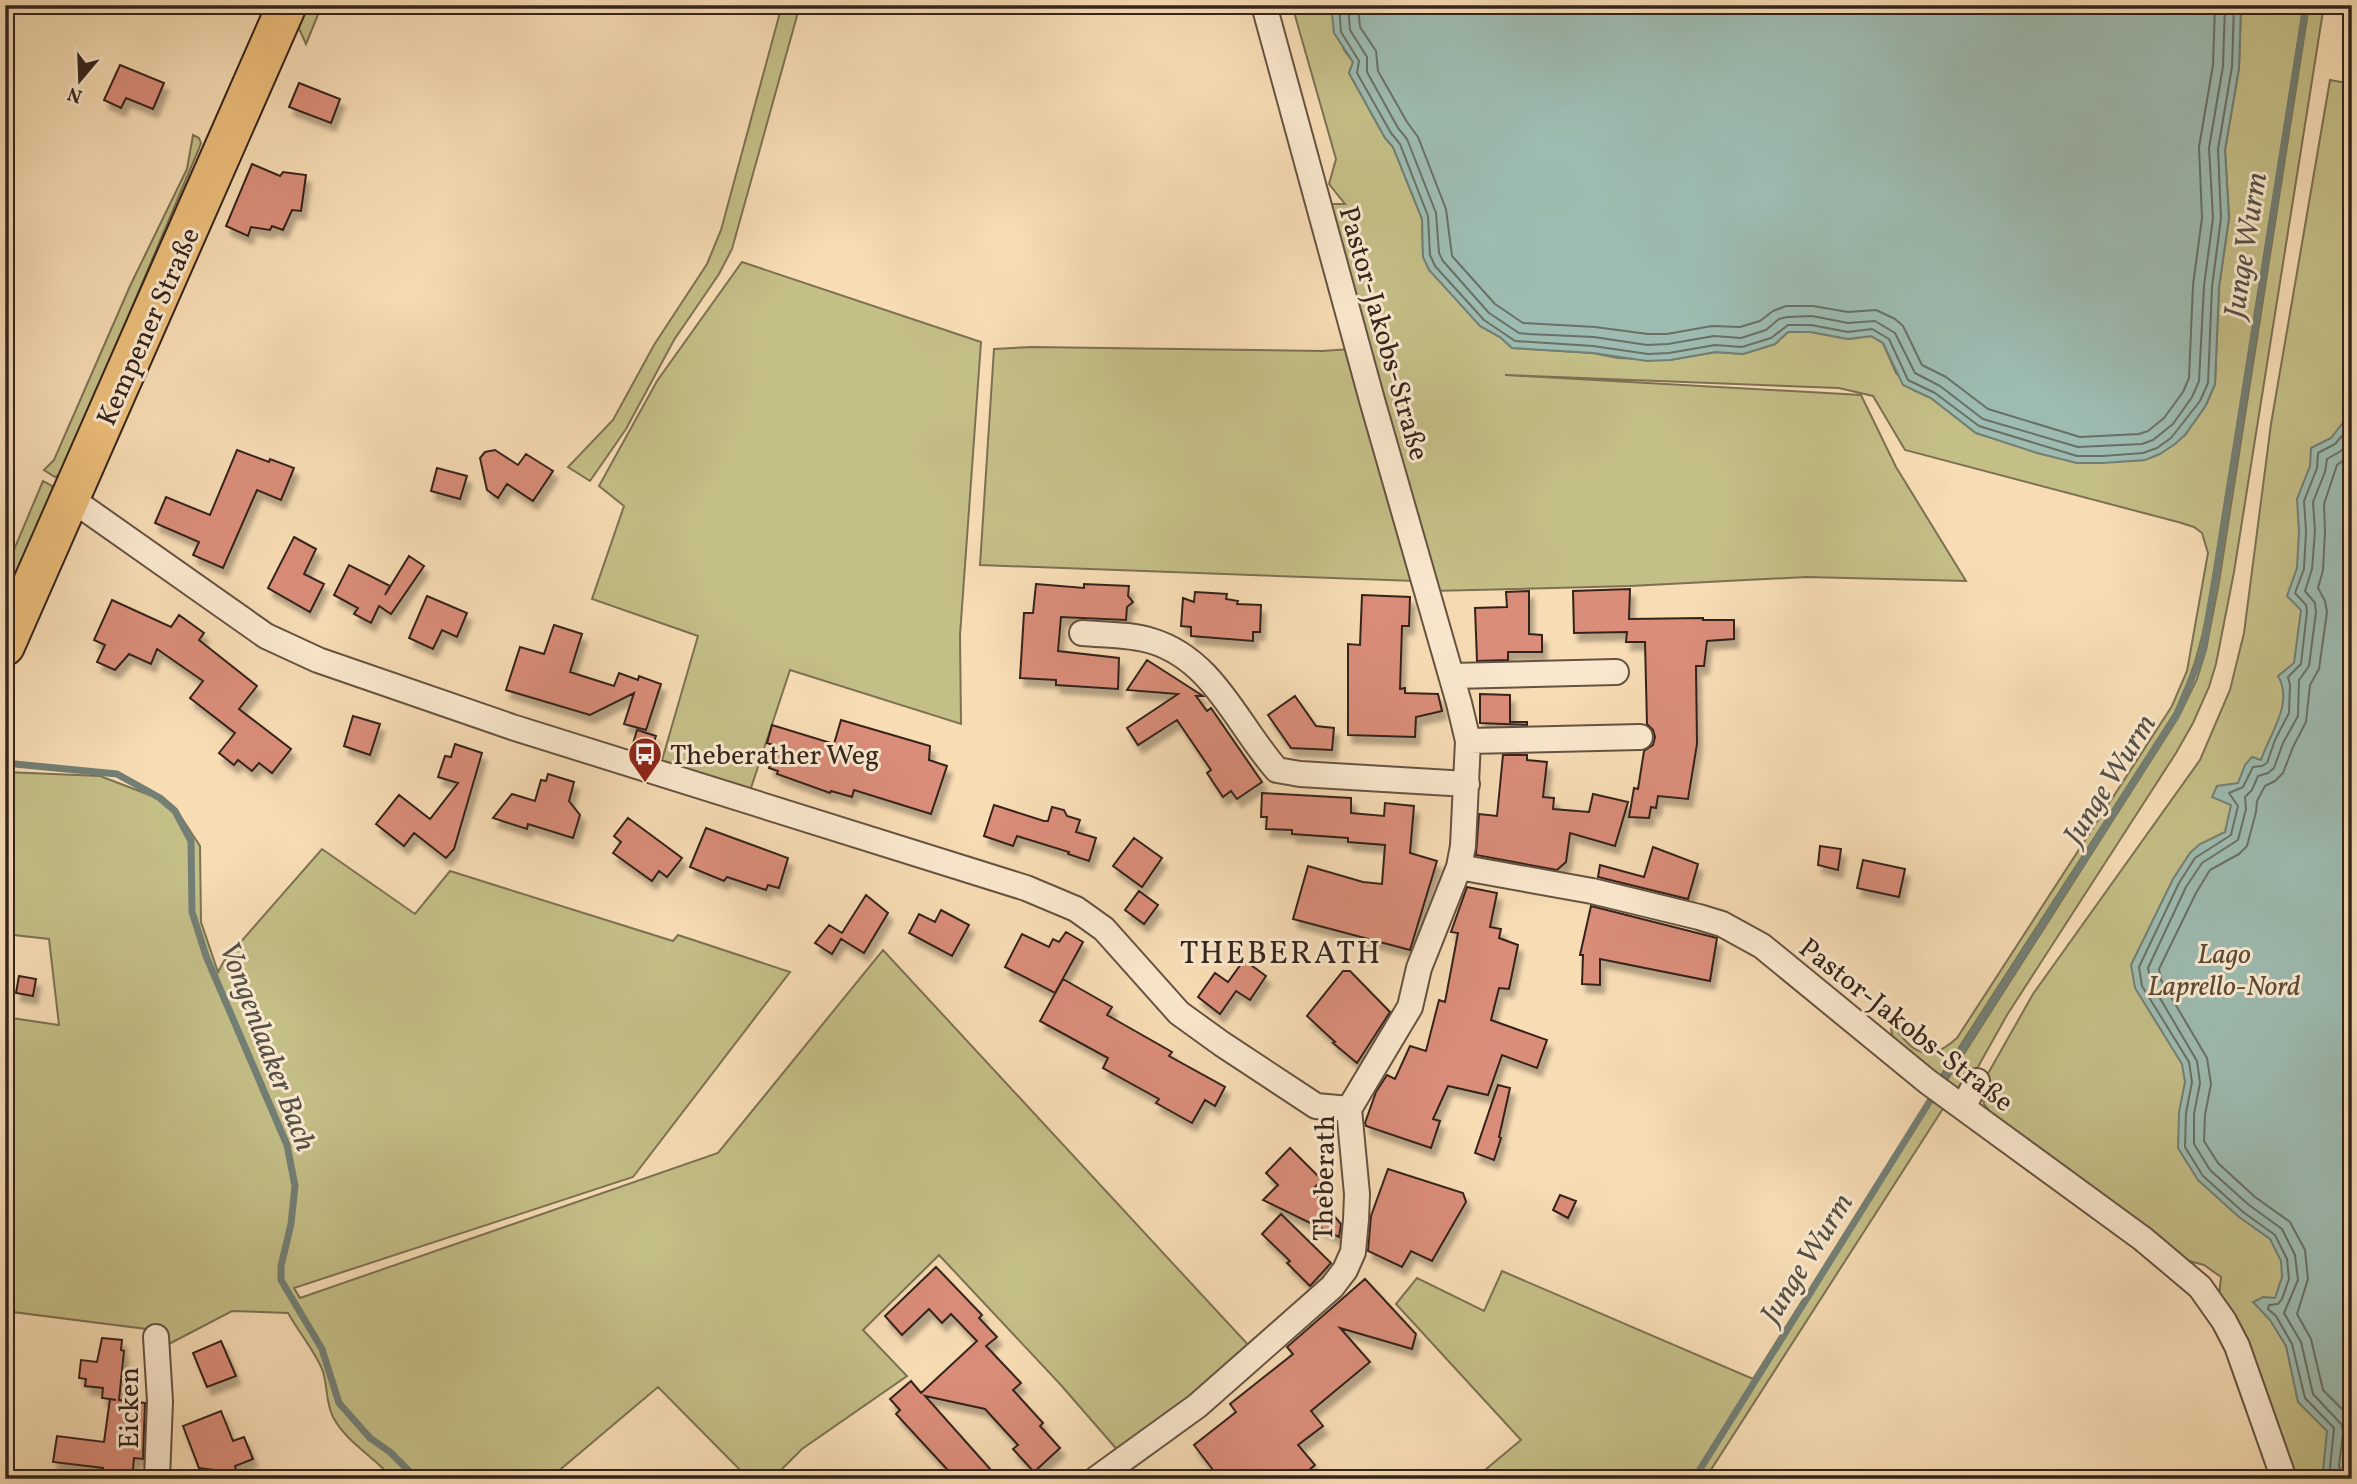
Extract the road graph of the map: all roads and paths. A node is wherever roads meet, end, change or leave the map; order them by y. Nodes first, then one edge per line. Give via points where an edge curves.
1 (287, 5) edge
2 (1264, 5) edge
3 (70, 498) junction
4 (1082, 633) dead end
5 (5, 646) edge
6 (1616, 672) dead end
7 (1452, 676) junction
8 (1640, 737) dead end
9 (1468, 741) junction
10 (1466, 784) junction
11 (1459, 867) junction
12 (1978, 1082) dead end
13 (1956, 1102) junction
14 (1349, 1109) junction
15 (156, 1337) dead end
16 (157, 1479) edge
17 (1096, 1479) edge
18 (2284, 1479) edge

1 - 3 main road, Kempener Straße
2 - 7 street, Pastor-Jakobs-Straße
3 - 5 main road, Kempener Straße
3 - 14 street via 266,636 309,656 513,727 1063,902 1104,929 1192,1024 1316,1106
4 - 10 street via 1149,640 1178,653 1216,685 1277,770
6 - 7 street
7 - 9 street, Pastor-Jakobs-Straße
8 - 9 street
9 - 10 street, Pastor-Jakobs-Straße
10 - 11 street, Pastor-Jakobs-Straße
11 - 13 street, Pastor-Jakobs-Straße via 1591,891 1723,924 1762,946
11 - 14 street, Theberath via 1419,968 1410,1007
12 - 13 street
13 - 18 street, Pastor-Jakobs-Straße via 2200,1287 2237,1346
14 - 17 street, Theberath via 1357,1194 1353,1252 1345,1270 1332,1287 1198,1406
15 - 16 street, Eicken via 160,1401

